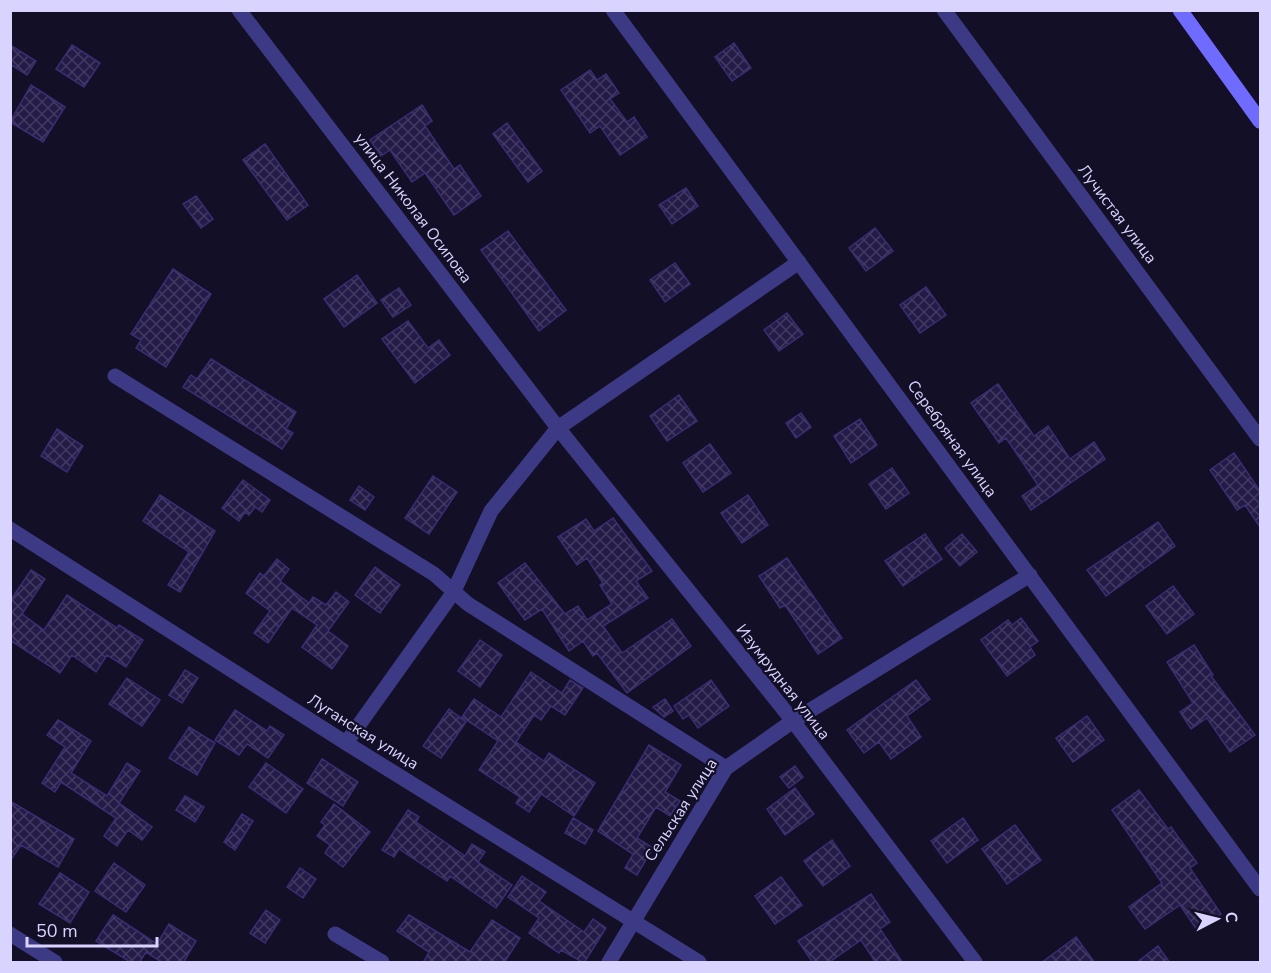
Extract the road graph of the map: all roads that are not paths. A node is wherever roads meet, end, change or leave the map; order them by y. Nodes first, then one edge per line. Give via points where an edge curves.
1 (239, 10) edge
2 (614, 10) edge
3 (944, 10) edge
4 (1180, 10) edge
5 (1260, 121) edge
6 (799, 262) junction
7 (115, 376) dead end
8 (558, 428) junction
9 (1260, 439) edge
10 (10, 529) edge
11 (1030, 575) junction
12 (453, 593) junction
13 (793, 722) junction
14 (346, 743) junction
15 (726, 768) junction
16 (1260, 889) edge
17 (633, 921) junction
18 (10, 934) edge
19 (335, 934) dead end
20 (55, 963) edge
21 (382, 963) edge
22 (609, 963) edge
23 (699, 963) edge
24 (975, 963) edge

1 - 8 street, улица Николая Осипова
2 - 6 street, Серебряная улица
3 - 9 street, Лучистая улица
4 - 5 main road
6 - 8 street
6 - 11 street, Серебряная улица
7 - 12 street via 434,574
8 - 12 street via 491,511
8 - 13 street, Изумрудная улица
10 - 14 street, Луганская улица
11 - 13 street, Сельская улица
11 - 16 street, Серебряная улица
12 - 14 street
12 - 15 street
13 - 15 street, Сельская улица
13 - 24 street, Изумрудная улица
14 - 17 street, Луганская улица
15 - 17 street, Сельская улица
17 - 22 street, Сельская улица
17 - 23 street, Луганская улица
18 - 20 street
19 - 21 street

